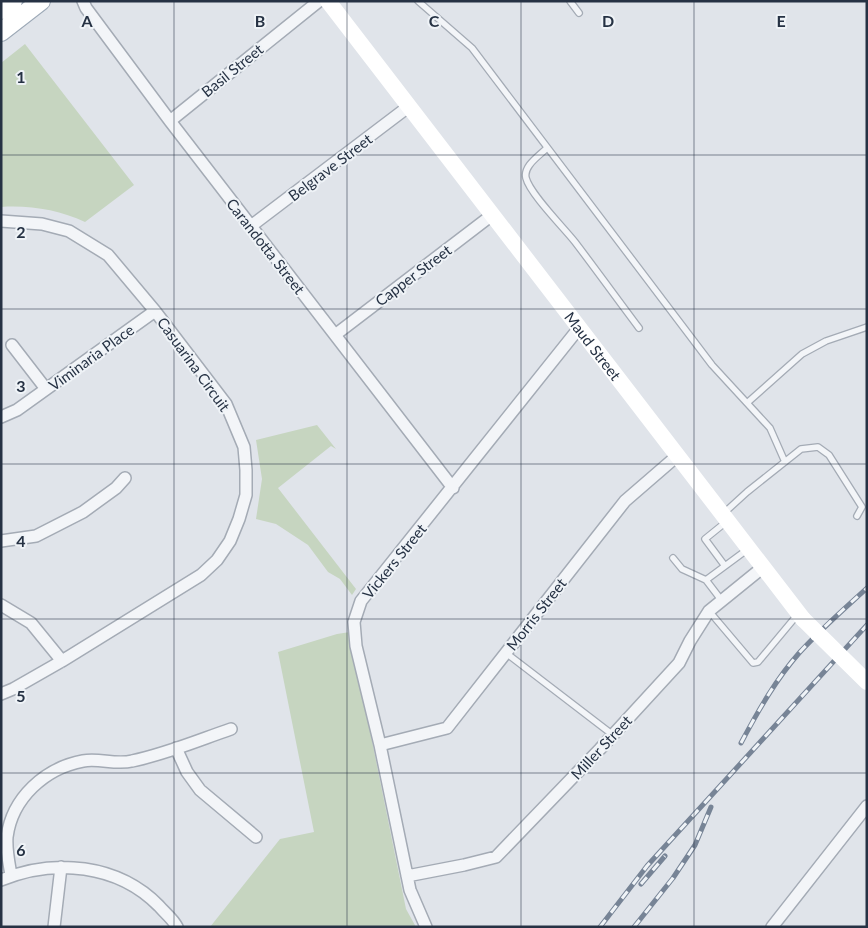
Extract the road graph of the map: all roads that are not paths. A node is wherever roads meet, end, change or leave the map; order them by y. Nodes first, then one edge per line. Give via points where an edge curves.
1 (13, 1) edge
2 (41, 1) edge
3 (83, 1) edge
4 (319, 1) edge
5 (328, 1) edge
6 (418, 1) edge
7 (570, 1) edge
8 (1, 10) edge
9 (579, 12) dead end
10 (1, 32) edge
11 (408, 107) junction
12 (170, 121) junction
13 (547, 148) junction
14 (492, 215) junction
15 (1, 220) edge
16 (251, 226) junction
17 (155, 311) junction
18 (867, 327) edge
19 (579, 328) junction
20 (639, 328) dead end
21 (334, 334) junction
22 (12, 345) dead end
23 (46, 389) junction
24 (747, 404) junction
25 (1, 417) edge
26 (677, 456) junction
27 (785, 462) junction
28 (125, 478) dead end
29 (453, 488) junction
30 (857, 516) dead end
31 (725, 517) junction
32 (1, 541) edge
33 (748, 549) junction
34 (672, 558) dead end
35 (725, 566) junction
36 (762, 568) junction
37 (706, 580) junction
38 (722, 601) junction
39 (1, 606) edge
40 (709, 611) junction
41 (801, 616) junction
42 (506, 653) junction
43 (62, 661) junction
44 (867, 682) edge
45 (1, 694) edge
46 (231, 729) dead end
47 (613, 735) junction
48 (380, 744) junction
49 (176, 748) junction
50 (867, 806) edge
51 (256, 837) dead end
52 (61, 867) junction
53 (407, 876) junction
54 (6, 878) edge
55 (54, 927) edge
56 (177, 927) edge
57 (426, 927) edge
58 (772, 927) edge

1 - 8 main road
2 - 10 main road
3 - 12 street, Carandotta Street
4 - 12 street, Basil Street
5 - 11 main road, Maud Street
6 - 13 lane via 472,48
7 - 9 lane
11 - 14 main road, Maud Street
11 - 16 street, Belgrave Street
12 - 16 street, Carandotta Street
13 - 20 lane via 527,170 531,189
13 - 24 lane via 712,365
14 - 19 main road, Maud Street
14 - 21 street, Capper Street
15 - 17 street, Casuarina Circuit via 42,224 68,231 108,255
16 - 21 street, Carandotta Street
17 - 23 street, Viminaria Place
17 - 43 street, Casuarina Circuit via 226,404 244,448 246,495 230,541 201,575
18 - 24 lane via 826,341 802,354
19 - 26 main road, Maud Street
19 - 29 street, Vickers Street
21 - 29 street, Carandotta Street
22 - 23 street
23 - 25 street, Viminaria Place via 17,410
24 - 27 lane via 770,428
26 - 31 main road, Maud Street
26 - 42 street, Morris Street via 625,501
27 - 30 lane via 802,449 823,449 862,507
27 - 31 lane via 739,498
28 - 32 street via 83,512 36,536
29 - 48 street, Vickers Street via 361,601 354,622 356,646
31 - 33 main road, Maud Street
31 - 35 lane via 705,539
33 - 35 lane
33 - 36 main road, Maud Street
34 - 37 lane via 682,569
35 - 37 lane
36 - 38 street, Miller Street
36 - 41 main road, Maud Street
37 - 38 lane
38 - 40 street, Miller Street
39 - 43 street via 31,624
40 - 41 lane via 753,663 758,662
40 - 47 street, Miller Street via 679,663
41 - 44 main road, Maud Street, bridge
42 - 47 lane
42 - 48 street, Morris Street via 447,728
43 - 45 street, Casuarina Circuit
46 - 49 street
47 - 53 street, Miller Street via 496,857
48 - 53 street, Vickers Street
49 - 51 street via 200,790
49 - 54 street via 131,762 84,761 60,768 37,782 12,815 7,838
50 - 58 street
52 - 54 street via 39,868
52 - 55 street
52 - 56 street via 88,868 125,881 151,898
53 - 57 street, Vickers Street

